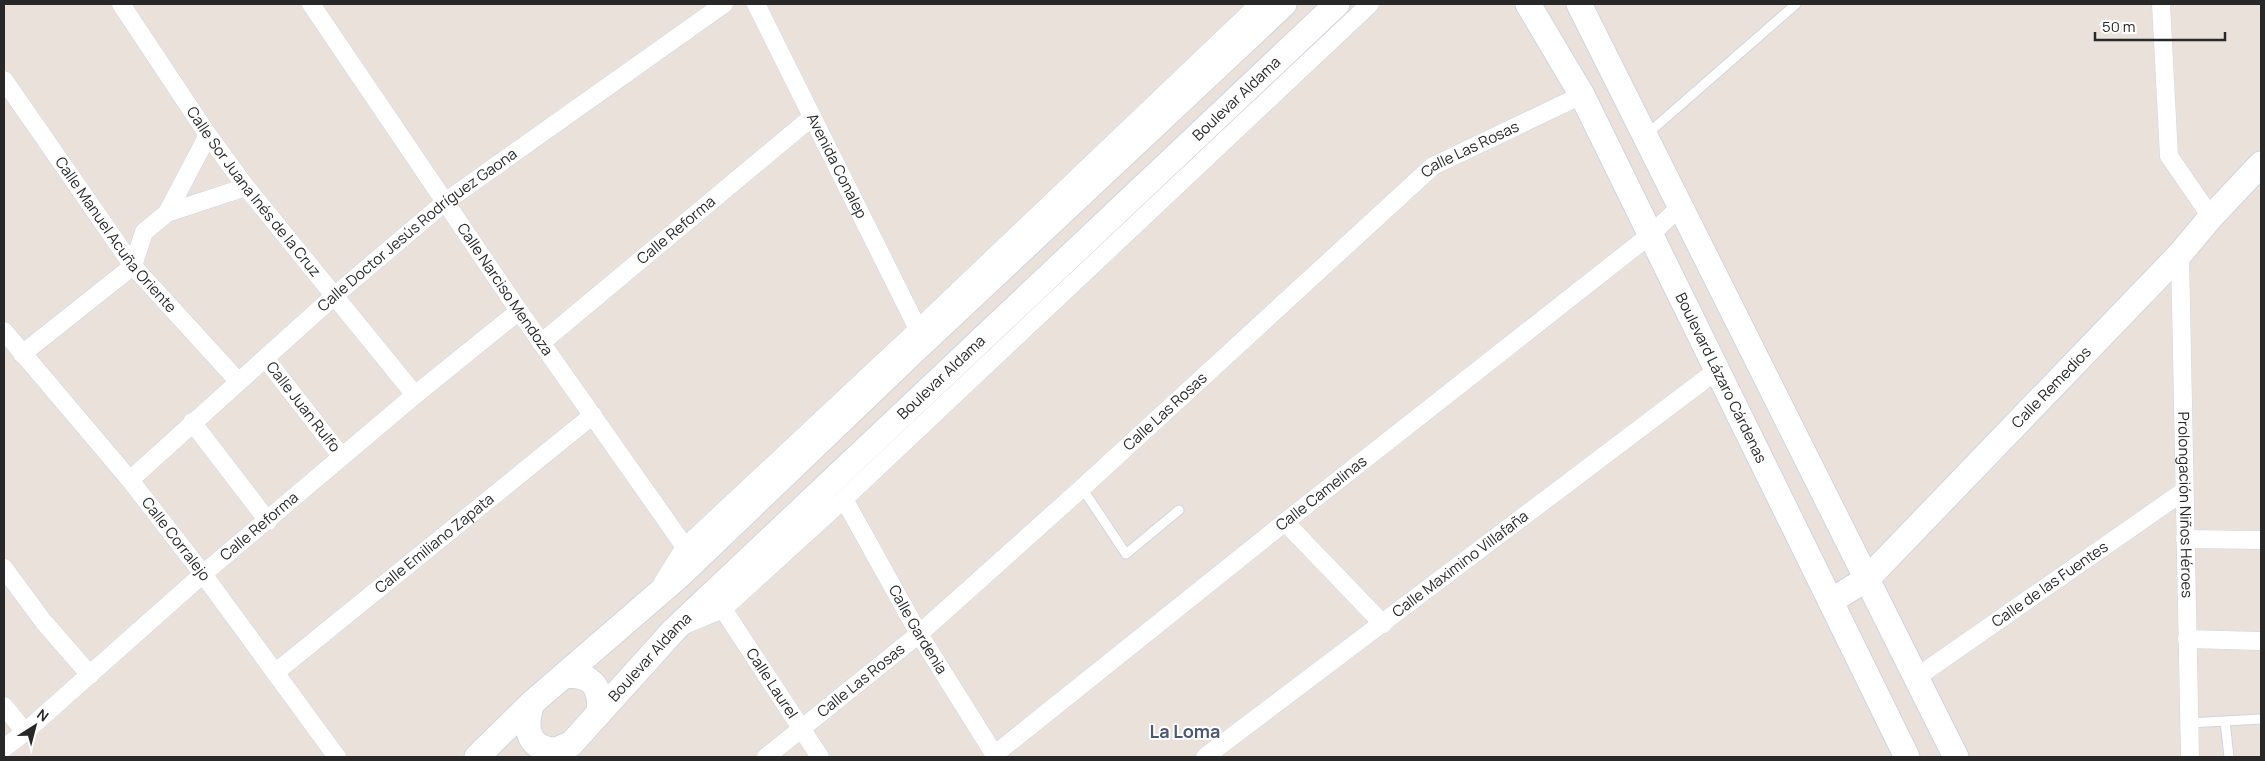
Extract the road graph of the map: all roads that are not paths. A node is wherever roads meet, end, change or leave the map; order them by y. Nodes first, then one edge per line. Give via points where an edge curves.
1 (121, 4) edge
2 (311, 4) edge
3 (724, 4) edge
4 (756, 4) edge
5 (1259, 4) edge
6 (1284, 4) edge
7 (1337, 4) edge
8 (1370, 4) edge
9 (1528, 4) edge
10 (1579, 4) edge
11 (1796, 4) edge
12 (2161, 4) edge
13 (4, 80) edge
14 (1582, 95) junction
15 (812, 117) junction
16 (1641, 130) junction
17 (208, 135) junction
18 (1604, 141) junction
19 (2261, 164) edge
20 (246, 187) junction
21 (445, 202) junction
22 (1679, 208) junction
23 (167, 213) junction
24 (2210, 217) junction
25 (1650, 235) junction
26 (2180, 254) junction
27 (133, 266) junction
28 (333, 297) junction
29 (519, 311) junction
30 (918, 329) junction
31 (4, 331) edge
32 (542, 342) junction
33 (22, 354) junction
34 (265, 358) junction
35 (1716, 372) junction
36 (238, 381) junction
37 (415, 395) junction
38 (593, 415) junction
39 (192, 422) junction
40 (342, 458) junction
41 (130, 480) junction
42 (1082, 488) junction
43 (2184, 490) junction
44 (844, 499) junction
45 (1179, 510) dead end
46 (268, 521) junction
47 (1285, 522) junction
48 (2185, 539) junction
49 (2261, 540) edge
50 (684, 547) junction
51 (4, 568) edge
52 (203, 574) junction
53 (1868, 578) junction
54 (1831, 601) junction
55 (651, 602) junction
56 (722, 609) junction
57 (1383, 624) junction
58 (675, 629) junction
59 (919, 634) junction
60 (2187, 639) junction
61 (2261, 641) edge
62 (276, 672) junction
63 (90, 675) junction
64 (563, 676) junction
65 (1917, 677) junction
66 (532, 703) junction
67 (4, 706) edge
68 (599, 712) junction
69 (2261, 719) edge
70 (2226, 721) junction
71 (2189, 723) junction
72 (800, 728) junction
73 (25, 732) junction
74 (4, 748) edge
75 (564, 750) edge
76 (995, 756) edge
77 (337, 757) edge
78 (477, 757) edge
79 (766, 757) edge
80 (820, 757) edge
81 (1205, 757) edge
82 (1907, 757) edge
83 (1956, 757) edge
84 (2190, 757) edge
85 (2229, 757) edge

1 - 17 street, Calle Sor Juana Inés de la Cruz
2 - 21 street, Calle Narciso Mendoza
3 - 21 street, Calle Doctor Jesús Rodríguez Gaona
4 - 15 street, Avenida Conalep
5 - 30 street
6 - 55 street
7 - 58 street, Boulevar Aldama
8 - 44 street
9 - 14 street, Boulevard Lázaro Cárdenas
10 - 16 street
11 - 16 lane
12 - 24 street via 2169,156
13 - 27 street, Calle Manuel Acuña Oriente
14 - 18 street, Boulevard Lázaro Cárdenas
14 - 42 street, Calle Las Rosas via 1434,166
15 - 30 street, Avenida Conalep
15 - 32 street, Calle Reforma
16 - 18 street
16 - 22 street
17 - 20 street, Calle Sor Juana Inés de la Cruz
17 - 23 street
18 - 25 street, Boulevard Lázaro Cárdenas
19 - 24 street, Calle Remedios
20 - 23 street
20 - 28 street, Calle Sor Juana Inés de la Cruz
21 - 28 street, Calle Doctor Jesús Rodríguez Gaona
21 - 29 street, Calle Narciso Mendoza
22 - 25 street, Calle Camelinas
22 - 53 street
23 - 27 street via 144,232
24 - 26 street, Calle Remedios
25 - 35 street, Boulevard Lázaro Cárdenas
25 - 47 street, Calle Camelinas
26 - 43 street, Prolongación Niños Héroes
26 - 53 street, Calle Remedios
27 - 33 street
27 - 36 street, Calle Manuel Acuña Oriente
28 - 34 street, Calle Doctor Jesús Rodríguez Gaona
28 - 37 street, Calle Sor Juana Inés de la Cruz
29 - 32 street, Calle Narciso Mendoza
29 - 37 street, Calle Reforma
30 - 50 street
31 - 33 street, Calle Corralejo
32 - 38 street, Calle Narciso Mendoza
33 - 41 street, Calle Corralejo
34 - 36 street, Calle Doctor Jesús Rodríguez Gaona
34 - 40 street, Calle Juan Rulfo
35 - 54 street, Boulevard Lázaro Cárdenas
35 - 57 street, Calle Maximino Villafaña
36 - 39 street, Calle Doctor Jesús Rodríguez Gaona
37 - 40 street, Calle Reforma
38 - 50 street, Calle Narciso Mendoza
38 - 62 street, Calle Emiliano Zapata
39 - 41 street, Calle Doctor Jesús Rodríguez Gaona
39 - 46 street
40 - 46 street, Calle Reforma
41 - 52 street, Calle Corralejo
42 - 45 lane via 1126,554
42 - 59 street, Calle Las Rosas
43 - 48 street, Prolongación Niños Héroes
43 - 65 street, Calle de las Fuentes
44 - 56 street
44 - 59 street, Calle Gardenia
46 - 52 street, Calle Reforma
47 - 57 street
47 - 76 street, Calle Camelinas
48 - 49 street
48 - 60 street, Prolongación Niños Héroes
50 - 55 street
51 - 63 street via 43,621
52 - 62 street, Calle Corralejo
52 - 63 street, Calle Reforma
53 - 54 street, Calle Remedios
53 - 65 street
54 - 82 street, Boulevard Lázaro Cárdenas
55 - 64 street
56 - 58 street
56 - 72 street, Calle Laurel
57 - 81 street, Calle Maximino Villafaña
58 - 68 street, Boulevar Aldama
59 - 72 street, Calle Las Rosas
59 - 76 street, Calle Gardenia
60 - 61 street
60 - 71 street, Prolongación Niños Héroes
62 - 77 street, Calle Corralejo
63 - 73 street, Calle Reforma
64 - 66 street
64 - 68 street via 578,674 589,679 597,688
65 - 83 street
66 - 75 street via 526,720 529,734 540,746
66 - 78 street
67 - 73 street
68 - 75 street, Boulevar Aldama
69 - 70 lane
70 - 71 lane
70 - 85 lane
71 - 84 street, Prolongación Niños Héroes
72 - 79 street, Calle Las Rosas
72 - 80 street, Calle Laurel
73 - 74 street, Calle Reforma

